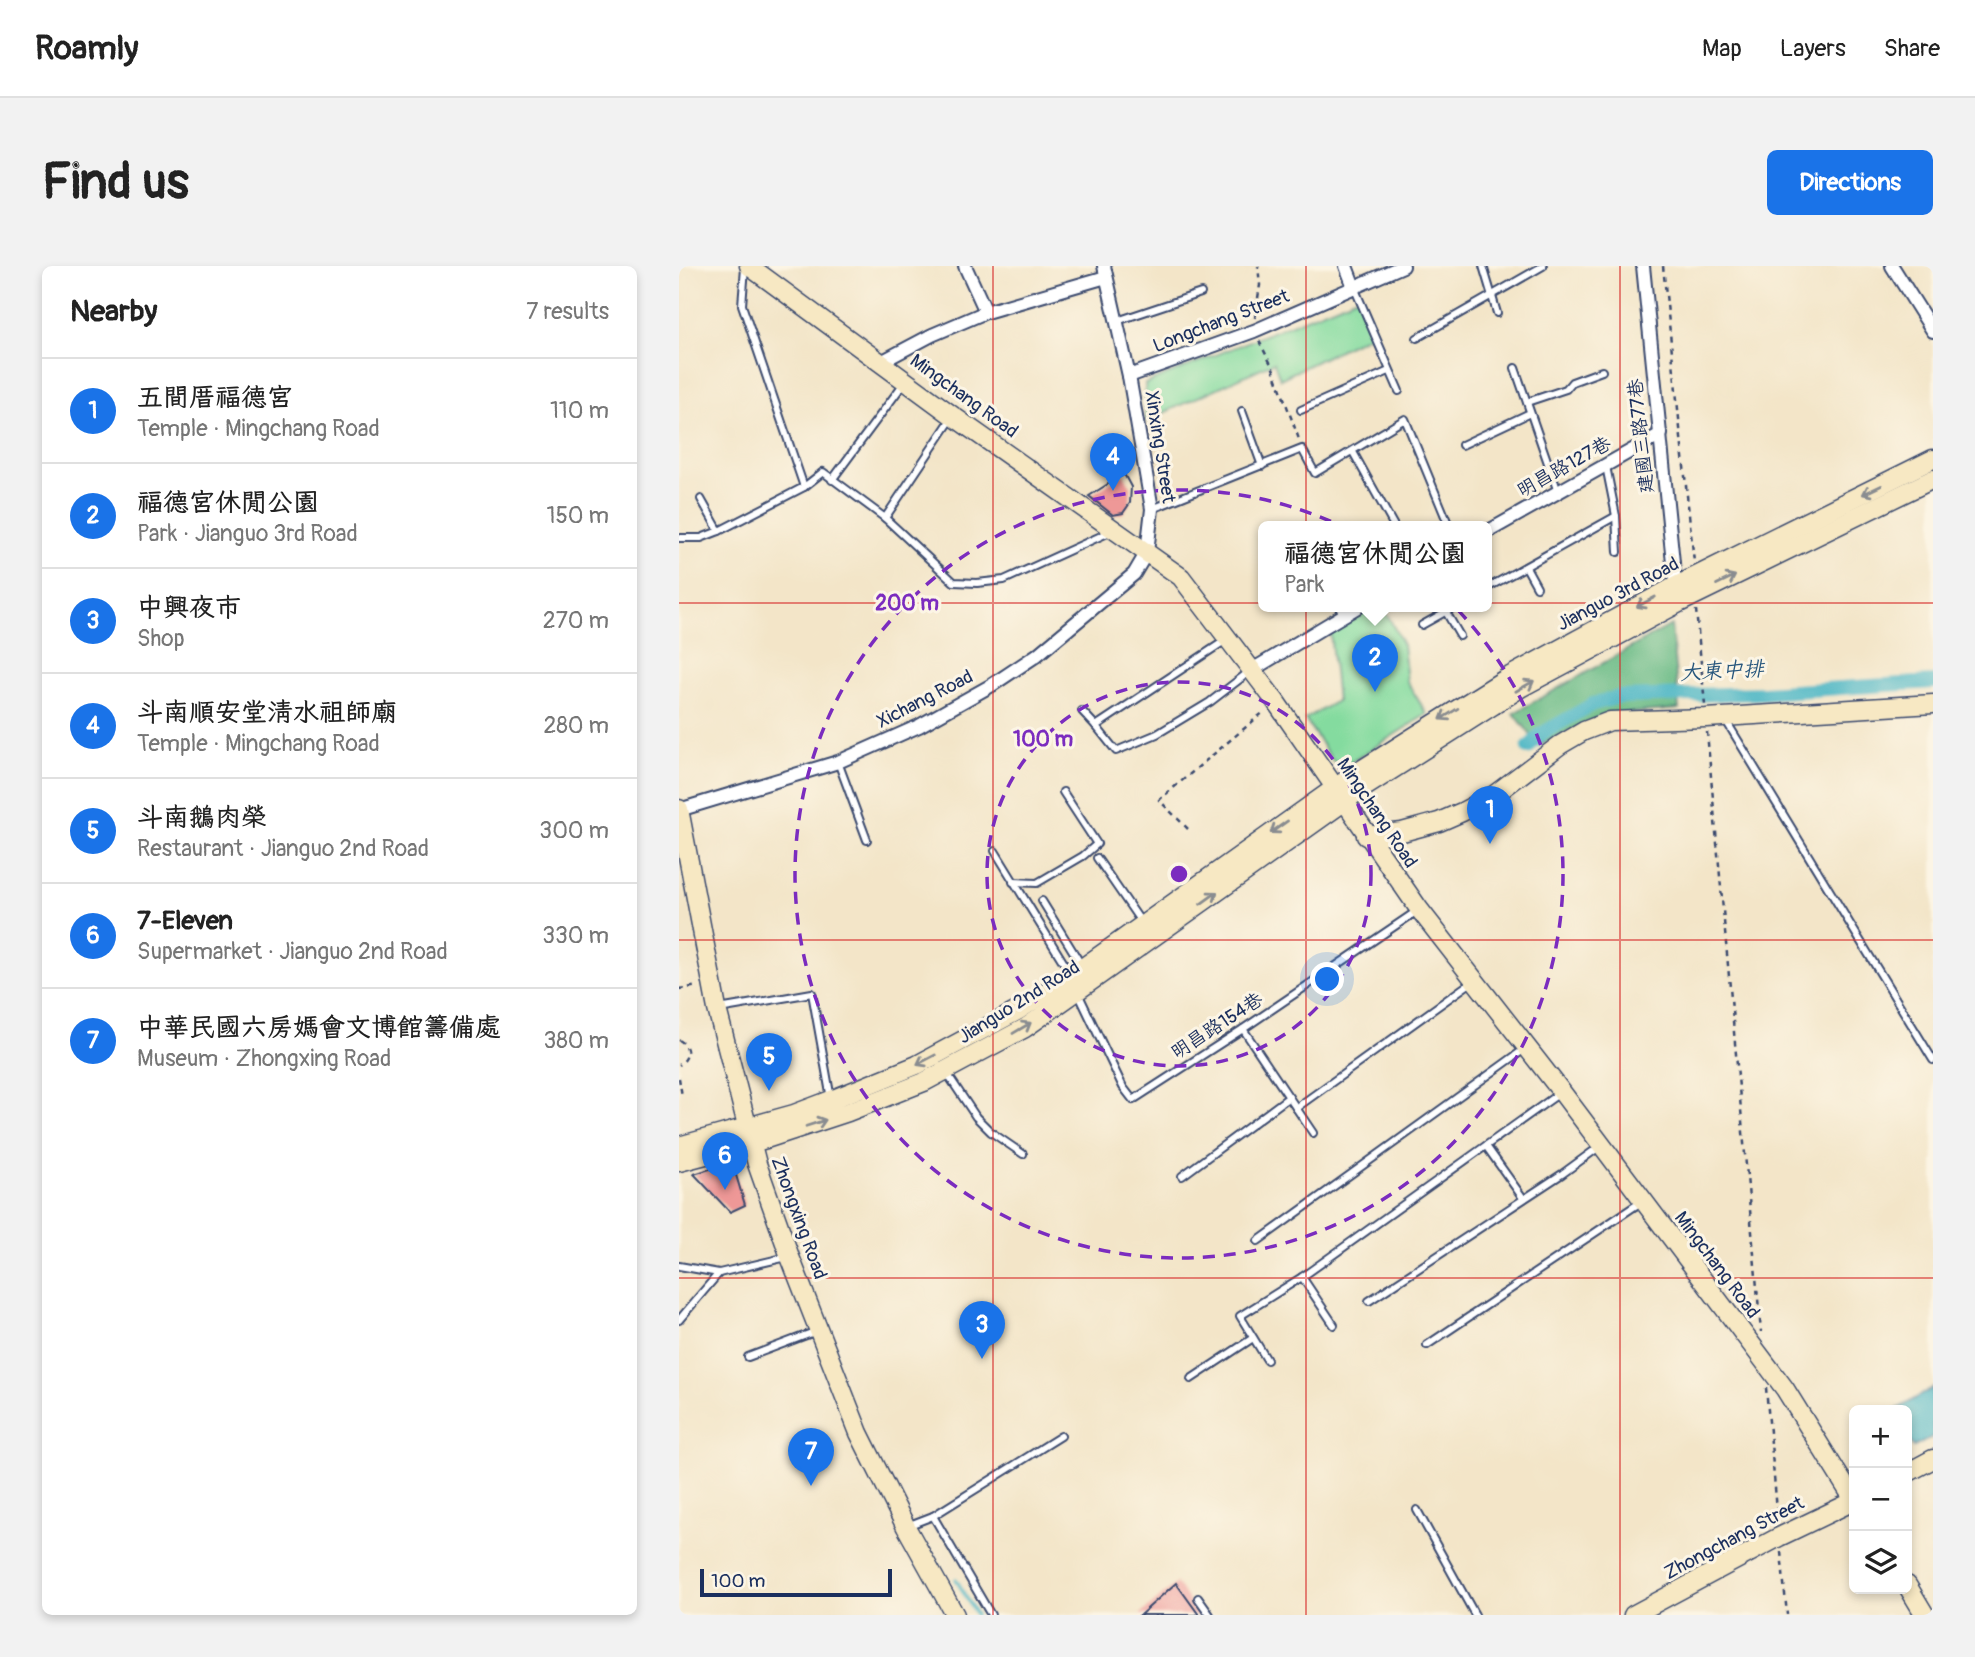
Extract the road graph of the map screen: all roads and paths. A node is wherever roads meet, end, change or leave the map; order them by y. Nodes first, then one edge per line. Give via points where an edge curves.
1 (747, 266) edge
2 (965, 266) edge
3 (1258, 266) edge
4 (1346, 266) edge
5 (1403, 266) edge
6 (1483, 266) edge
7 (1543, 266) edge
8 (1643, 266) edge
9 (1663, 266) edge
10 (1892, 266) edge
11 (1105, 272) edge
12 (1354, 287) junction
13 (1201, 293) dead end
14 (1492, 295) junction
15 (986, 312) junction
16 (1497, 313) dead end
17 (1117, 321) junction
18 (1254, 331) junction
19 (1933, 331) edge
20 (1417, 338) dead end
21 (881, 362) junction
22 (1515, 368) dead end
23 (1389, 371) junction
24 (1602, 371) dead end
25 (1129, 376) junction
26 (906, 380) junction
27 (1399, 391) dead end
28 (1527, 402) junction
29 (1301, 410) dead end
30 (1242, 411) dead end
31 (1530, 413) junction
32 (953, 416) junction
33 (1661, 435) junction
34 (1462, 445) dead end
35 (1302, 449) junction
36 (1353, 452) junction
37 (1933, 459) edge
38 (1262, 466) junction
39 (1605, 466) junction
40 (1933, 479) edge
41 (832, 480) junction
42 (804, 487) junction
43 (1558, 492) junction
44 (701, 499) dead end
45 (1152, 509) junction
46 (1616, 516) junction
47 (885, 518) junction
48 (1391, 521) edge
49 (1447, 521) edge
50 (1492, 529) edge
51 (1114, 530) junction
52 (719, 531) junction
53 (679, 538) edge
54 (1147, 552) junction
55 (1618, 552) dead end
56 (1526, 566) junction
57 (1492, 585) edge
58 (1696, 585) junction
59 (1537, 587) dead end
60 (1677, 595) junction
61 (1339, 612) edge
62 (1446, 612) joint
63 (1422, 625) dead end
64 (1460, 636) dead end
65 (1228, 639) junction
66 (1252, 670) junction
67 (1276, 702) junction
68 (1933, 704) edge
69 (1082, 711) dead end
70 (1711, 712) junction
71 (1096, 726) junction
72 (838, 762) junction
73 (1063, 792) dead end
74 (1339, 795) junction
75 (679, 809) edge
76 (1188, 829) dead end
77 (1366, 836) junction
78 (867, 839) dead end
79 (995, 851) dead end
80 (1097, 858) dead end
81 (1013, 882) junction
82 (1042, 901) dead end
83 (1419, 909) junction
84 (1142, 923) junction
85 (1077, 978) junction
86 (1475, 979) junction
87 (712, 984) junction
88 (679, 989) edge
89 (717, 1009) junction
90 (1243, 1029) junction
91 (679, 1040) edge
92 (1527, 1047) junction
93 (1933, 1060) edge
94 (679, 1065) edge
95 (945, 1071) junction
96 (679, 1078) edge
97 (1562, 1091) junction
98 (682, 1096) dead end
99 (1289, 1097) junction
100 (831, 1100) junction
101 (1296, 1108) junction
102 (1313, 1133) dead end
103 (749, 1135) junction
104 (679, 1146) edge
105 (1486, 1146) junction
106 (1601, 1146) junction
107 (1023, 1154) dead end
108 (679, 1162) edge
109 (1182, 1176) dead end
110 (1523, 1198) junction
111 (1643, 1201) junction
112 (1258, 1241) dead end
113 (790, 1257) junction
114 (679, 1266) edge
115 (719, 1273) junction
116 (1302, 1277) junction
117 (1369, 1301) dead end
118 (679, 1320) edge
119 (1335, 1325) dead end
120 (819, 1331) junction
121 (1761, 1332) dead end
122 (1253, 1338) junction
123 (1427, 1345) dead end
124 (748, 1357) dead end
125 (1267, 1360) dead end
126 (1191, 1379) dead end
127 (1766, 1387) dead end
128 (1061, 1436) dead end
129 (1933, 1459) edge
130 (1912, 1470) edge
131 (1849, 1492) edge
132 (1849, 1502) edge
133 (1417, 1510) dead end
134 (933, 1516) junction
135 (906, 1527) junction
136 (1779, 1537) junction
137 (1912, 1594) edge
138 (1198, 1598) dead end
139 (955, 1615) edge
140 (991, 1615) edge
141 (1210, 1615) edge
142 (1475, 1615) edge
143 (1633, 1615) edge
144 (1787, 1615) edge
145 (1925, 1615) edge

1 - 21 street, Mingchang Road
1 - 42 lane via 742,305
2 - 15 street
3 - 18 path
4 - 12 street
5 - 12 street, Longchang Street
6 - 14 lane
7 - 14 lane
8 - 33 street, 建國三路77巷
9 - 58 path
10 - 19 street
11 - 15 street
11 - 17 street, Xinxing Street
12 - 18 street, Longchang Street
12 - 23 lane
13 - 17 lane
14 - 16 lane
14 - 20 lane
15 - 21 street
17 - 25 street, Xinxing Street
18 - 25 street, Longchang Street
18 - 35 path via 1277,378
21 - 26 street, Mingchang Road
22 - 28 lane
23 - 27 lane
23 - 29 lane
24 - 28 lane
25 - 45 street, Xinxing Street
26 - 32 street, Mingchang Road
26 - 41 lane
28 - 31 lane
30 - 38 lane
31 - 34 lane
31 - 43 lane
32 - 47 lane
32 - 51 street, Mingchang Road
33 - 39 street, 明昌路127巷
33 - 60 street, 建國三路77巷
35 - 36 lane via 1315,473
35 - 38 lane
36 - 48 lane
36 - 49 lane via 1405,419
37 -> 58 street, Jianguo 3rd Road
38 - 45 lane
39 - 43 street, 明昌路127巷
39 - 46 lane
58 -> 40 street, Jianguo 3rd Road
41 - 42 lane via 823,472
41 - 47 lane
42 - 52 lane
43 - 50 street, 明昌路127巷
44 - 52 lane
45 - 54 street, Xinxing Street
46 - 55 lane
46 - 56 lane
47 - 51 lane via 954,582 1004,580
51 - 54 street, Mingchang Road
52 - 53 lane via 701,538
54 - 65 street, Mingchang Road via 1181,577
54 - 72 street, Xichang Road via 1134,574 1037,655 938,715
56 - 57 lane
56 - 59 lane
58 - 60 street, Jianguo 3rd Road
58 - 70 path via 1703,688
60 - 74 street, Jianguo 3rd Road via 1510,676
61 - 66 street
62 - 63 lane
62 - 64 lane
65 - 66 street, Mingchang Road
65 - 71 lane
66 - 67 street, Mingchang Road
66 - 71 lane via 1200,709 1116,751
67 - 74 street, Mingchang Road
67 - 76 path via 1159,800
68 - 70 street
69 - 71 lane
70 - 77 street via 1610,721 1560,745 1494,795 1462,812 1402,832
70 - 93 lane
70 - 121 path
72 - 75 street, Xichang Road
72 - 78 lane
73 - 81 lane via 1097,844 1037,883
74 - 77 street, Mingchang Road
74 -> 84 street, Jianguo 2nd Road
85 -> 74 street, Jianguo 2nd Road
75 - 87 street, Zhongxing Road
77 - 83 street, Mingchang Road
79 - 81 lane
80 - 84 lane
81 - 85 lane
82 - 85 lane
83 - 86 street, Mingchang Road
83 - 90 lane, 明昌路154巷
84 - 85 street, Jianguo 2nd Road
85 - 90 lane, 明昌路154巷 via 1123,1087 1133,1100
95 -> 85 street, Jianguo 2nd Road via 1025,1028
85 -> 100 street, Jianguo 2nd Road via 917,1065
86 - 92 street, Mingchang Road
86 - 101 lane
87 - 88 path
87 - 89 street, Zhongxing Road
89 - 100 lane via 812,993
89 - 103 street, Zhongxing Road
90 - 99 lane
91 - 94 path via 688,1054
92 - 97 street, Mingchang Road
92 - 112 lane
103 -> 95 street, Jianguo 2nd Road via 848,1112
95 - 107 lane via 976,1117
96 - 98 path
97 - 105 lane
97 - 106 street, Mingchang Road
99 - 101 lane
99 - 109 lane
100 - 103 street, Jianguo 2nd Road
101 - 102 lane
103 - 104 street, Jianguo 2nd Road
103 - 108 street, Jianguo 2nd Road
103 - 113 street, Zhongxing Road
105 - 110 lane
105 - 116 lane
106 - 110 lane
106 - 111 street, Mingchang Road
110 - 117 lane
111 - 123 lane
111 - 131 street, Mingchang Road via 1785,1389
113 - 115 lane
113 - 120 street, Zhongxing Road
114 - 115 lane
115 - 118 lane
116 - 119 lane
116 - 122 lane via 1240,1316
120 - 124 lane
120 - 135 street, Zhongxing Road via 859,1433
122 - 125 lane
122 - 126 lane
127 - 136 path
128 - 134 lane
129 - 130 street
132 - 136 street, Zhongchang Street
133 - 142 lane
134 - 135 lane
134 - 140 lane
135 - 139 street, Zhongxing Road
136 - 143 street, Zhongchang Street
136 - 144 path
137 - 145 street
138 - 141 lane

